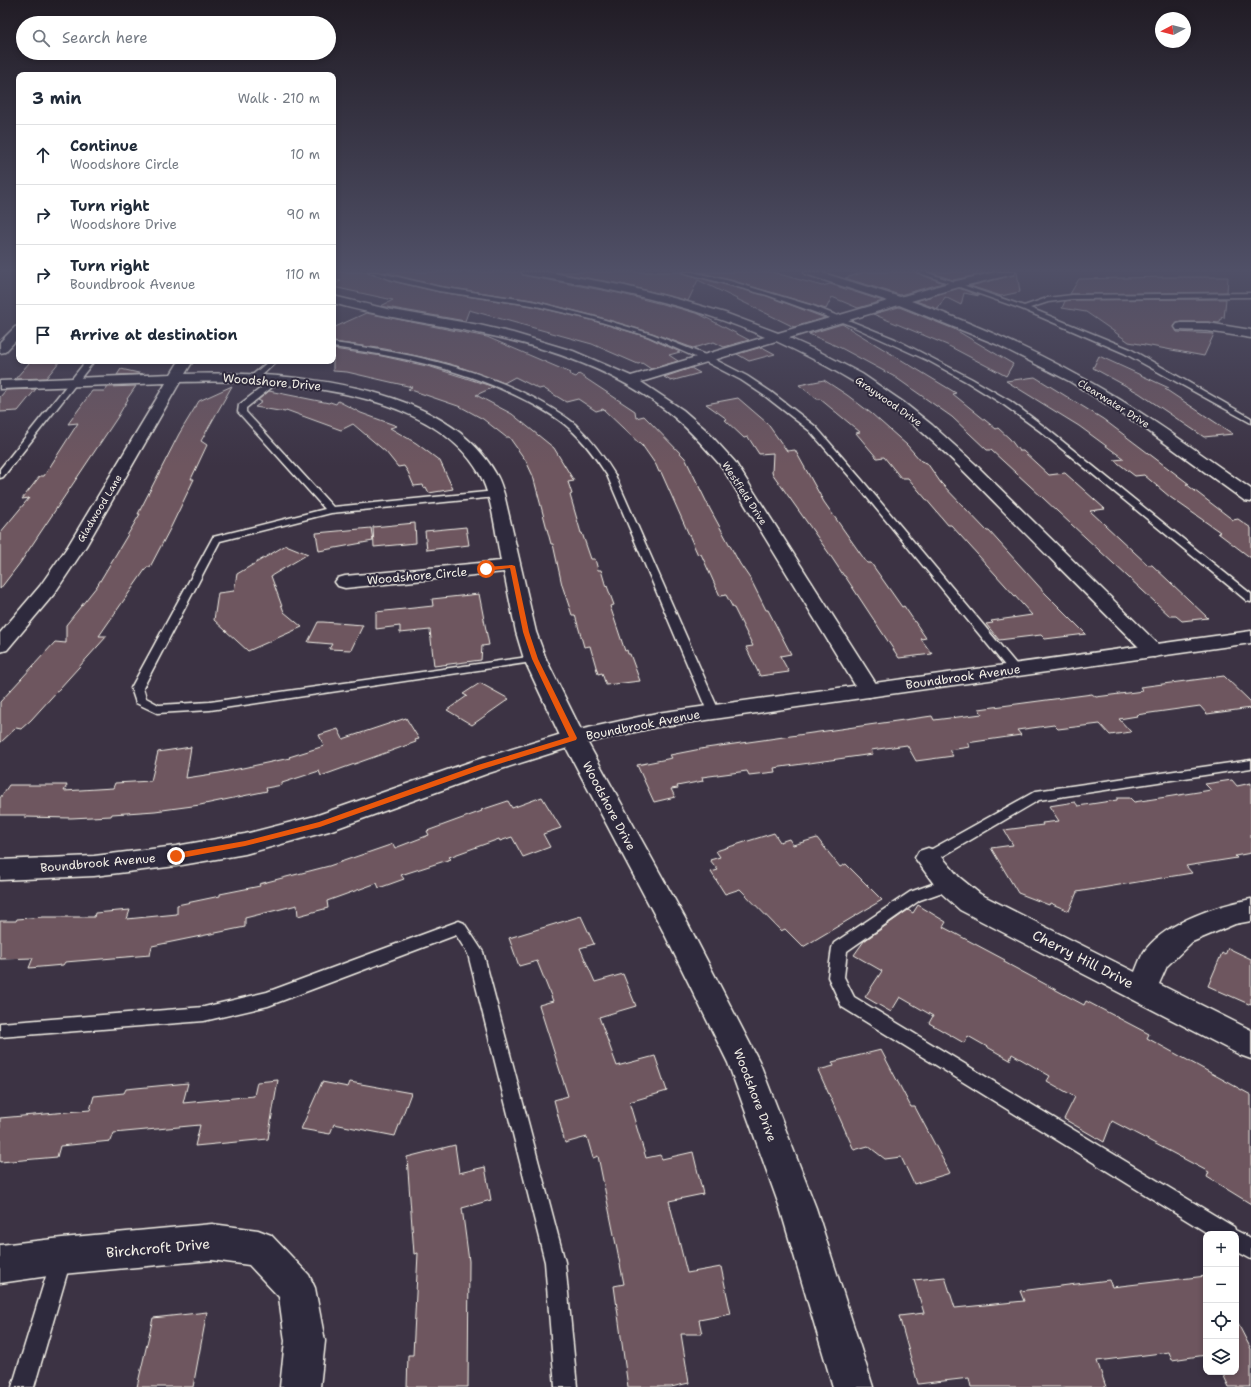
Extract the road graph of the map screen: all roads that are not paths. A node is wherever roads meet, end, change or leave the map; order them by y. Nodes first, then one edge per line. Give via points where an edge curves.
1 (12, 337) edge
2 (514, 337) edge
3 (654, 337) edge
4 (778, 337) joint
5 (883, 337) edge
6 (991, 337) edge
7 (1091, 337) edge
8 (336, 344) edge
9 (0, 349) edge
10 (705, 358) junction
11 (88, 364) edge
12 (181, 370) edge
13 (275, 370) edge
14 (629, 381) junction
15 (72, 383) junction
16 (0, 386) edge
17 (1251, 421) edge
18 (0, 475) edge
19 (496, 494) junction
20 (1251, 497) edge
21 (331, 510) junction
22 (512, 566) junction
23 (345, 582) dead end
24 (1251, 599) edge
25 (1251, 637) edge
26 (0, 646) edge
27 (1154, 651) junction
28 (535, 659) junction
29 (1015, 670) junction
30 (869, 690) junction
31 (713, 711) junction
32 (573, 738) junction
33 (1251, 764) edge
34 (928, 858) joint
35 (0, 870) edge
36 (949, 884) junction
37 (1251, 910) edge
38 (1142, 989) junction
39 (0, 1030) edge
40 (1251, 1045) edge
41 (1222, 1231) edge
42 (1239, 1242) edge
43 (1251, 1249) edge
44 (62, 1256) junction
45 (0, 1264) edge
46 (23, 1387) edge
47 (300, 1387) edge
48 (566, 1387) edge
49 (853, 1387) edge

1 - 9 street
2 - 14 street, Westfield Drive via 556,349
3 - 10 lane
4 - 10 street
4 - 27 street, Graywood Drive via 856,377 918,420 944,442
5 - 24 lane via 1008,403
6 - 20 street, Clearwater Drive via 1075,379 1150,425
7 - 17 lane via 1127,352
8 - 31 lane via 382,351 436,364 492,382 525,397 568,422 602,459 611,475
10 - 14 street
10 - 29 lane via 744,378 813,430
11 - 15 lane
12 - 13 street, Woodshore Drive via 253,379
12 - 15 street, Woodshore Drive
12 - 26 street, Gladwood Lane via 77,546 47,590
13 - 19 street, Woodshore Drive via 402,406 443,428 457,437 473,453 489,475
13 - 21 lane via 242,407 242,412
14 - 30 street, Westfield Drive via 672,408 701,433 729,465
15 - 16 street, Woodshore Drive
15 - 18 lane
19 - 21 lane
19 - 22 street, Woodshore Drive
21 - 28 lane via 216,539 137,688 140,700 157,710 210,706
22 - 23 street, Woodshore Circle
22 - 28 street, Woodshore Drive via 526,632
25 - 27 street, Boundbrook Avenue
27 - 29 street, Boundbrook Avenue
28 - 32 street, Woodshore Drive
29 - 30 street, Boundbrook Avenue
30 - 31 street, Boundbrook Avenue
31 - 32 street, Boundbrook Avenue
32 - 35 street, Boundbrook Avenue via 481,767 320,824 245,844 94,866
32 - 49 street, Woodshore Drive via 676,928 743,1061 798,1208
33 - 34 lane via 1036,796
34 - 36 street, Cherry Hill Drive
36 - 38 street, Cherry Hill Drive via 970,902
36 - 41 lane via 915,896 840,948 836,976 848,1002
37 - 38 street via 1231,914 1182,934 1156,958
38 - 40 street, Cherry Hill Drive
39 - 48 lane via 211,1012 268,999 459,927 474,952 555,1262
42 - 43 lane
44 - 45 street, Birchcroft Drive
44 - 46 lane
44 - 47 street, Birchcroft Drive via 212,1242 258,1248 296,1288 305,1341

